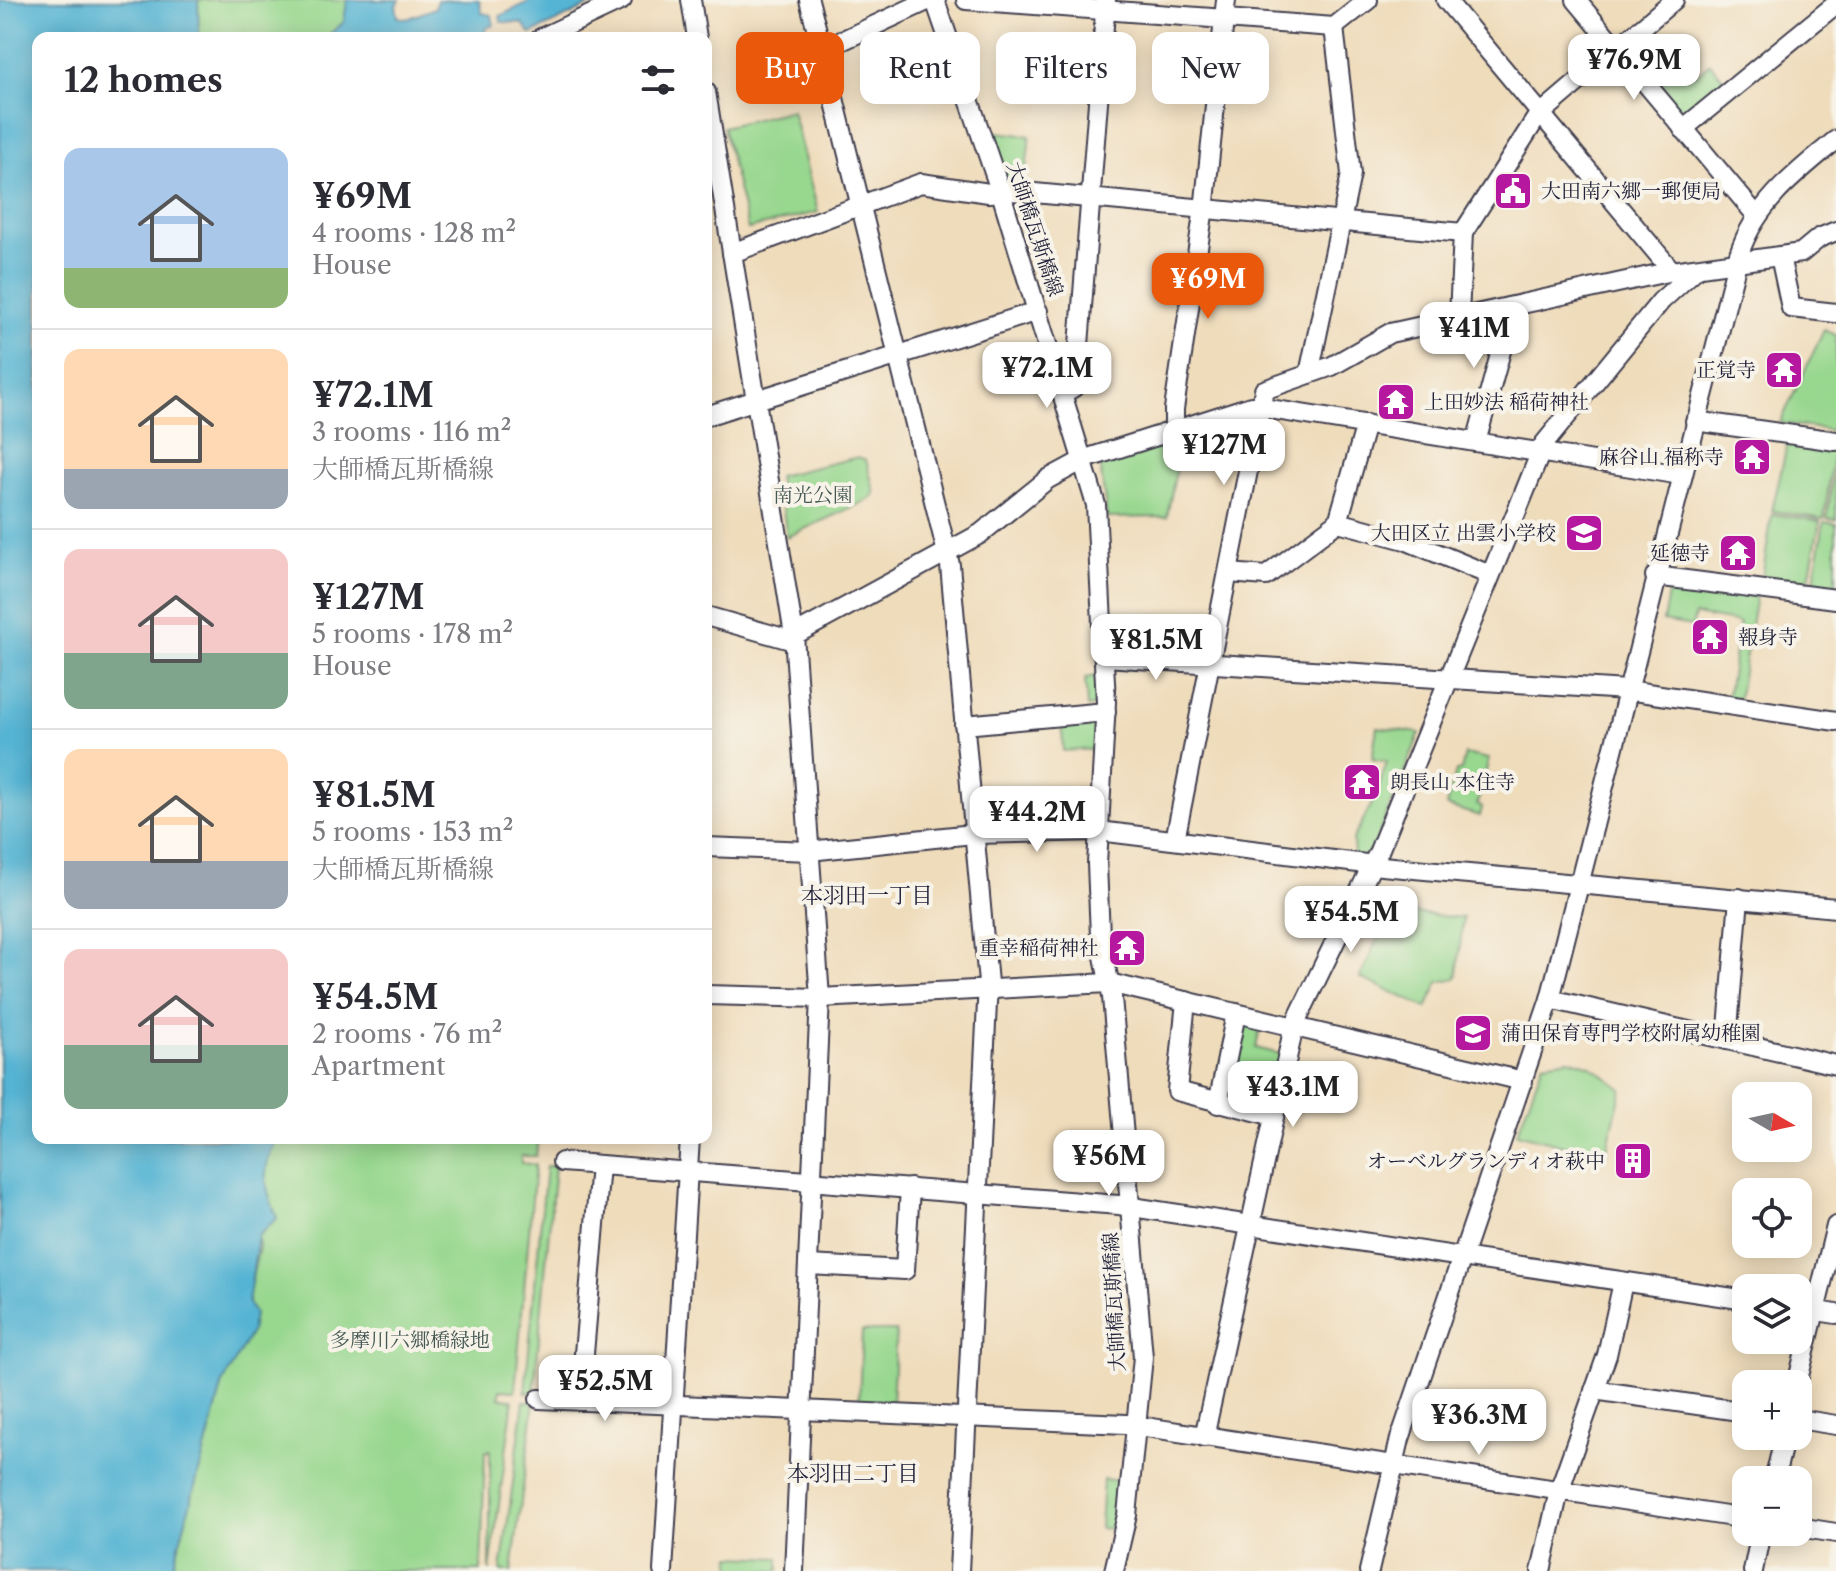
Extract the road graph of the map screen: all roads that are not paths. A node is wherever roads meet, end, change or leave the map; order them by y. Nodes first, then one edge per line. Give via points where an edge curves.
1 (622, 0) edge
2 (691, 0) edge
3 (809, 0) edge
4 (929, 0) edge
5 (935, 0) edge
6 (966, 0) edge
7 (1226, 0) edge
8 (1368, 0) edge
9 (1446, 0) edge
10 (1576, 0) edge
11 (1674, 0) edge
12 (1836, 4) edge
13 (1105, 6) edge
14 (1223, 19) junction
15 (1334, 27) junction
16 (554, 32) edge
17 (696, 32) edge
18 (817, 32) edge
19 (844, 40) edge
20 (1616, 48) junction
21 (835, 104) edge
22 (1540, 113) junction
23 (712, 129) edge
24 (1683, 129) junction
25 (1836, 140) edge
26 (1001, 193) junction
27 (1092, 199) junction
28 (860, 206) junction
29 (1204, 210) junction
30 (1756, 215) junction
31 (1341, 222) junction
32 (1836, 231) edge
33 (1463, 233) junction
34 (732, 253) junction
35 (1780, 256) junction
36 (1736, 264) junction
37 (1696, 269) junction
38 (1672, 271) junction
39 (1509, 307) junction
40 (1038, 311) junction
41 (1836, 313) edge
42 (1459, 316) junction
43 (896, 356) junction
44 (1309, 374) junction
45 (1064, 393) junction
46 (757, 399) junction
47 (1261, 408) junction
48 (712, 414) edge
49 (1695, 421) junction
50 (1366, 424) junction
51 (1174, 429) junction
52 (1836, 441) edge
53 (1476, 442) junction
54 (1541, 452) junction
55 (1085, 459) junction
56 (1681, 475) junction
57 (1338, 522) junction
58 (946, 552) junction
59 (1229, 573) junction
60 (1490, 575) junction
61 (1655, 576) junction
62 (1836, 599) edge
63 (712, 618) edge
64 (794, 635) junction
65 (1105, 657) junction
66 (1213, 663) junction
67 (1447, 678) junction
68 (1627, 690) junction
69 (1106, 712) junction
70 (1836, 721) edge
71 (964, 725) junction
72 (1099, 831) junction
73 (973, 834) junction
74 (1175, 840) junction
75 (712, 847) edge
76 (809, 851) junction
77 (1372, 864) junction
78 (1580, 883) junction
79 (1739, 898) junction
80 (1836, 908) edge
81 (1109, 983) junction
82 (988, 991) junction
83 (712, 995) edge
84 (820, 998) junction
85 (1550, 999) junction
86 (1186, 1001) junction
87 (1236, 1013) junction
88 (1294, 1026) junction
89 (1727, 1040) junction
90 (1836, 1065) edge
91 (1523, 1081) junction
92 (1218, 1104) junction
93 (1274, 1116) junction
94 (690, 1144) edge
95 (562, 1162) dead end
96 (600, 1165) junction
97 (688, 1171) junction
98 (812, 1181) junction
99 (910, 1188) junction
100 (977, 1194) junction
101 (1130, 1206) junction
102 (1253, 1225) junction
103 (1836, 1226) edge
104 (1464, 1257) junction
105 (808, 1265) junction
106 (1623, 1282) junction
107 (1732, 1298) edge
108 (1819, 1311) edge
109 (1801, 1370) edge
110 (1594, 1390) junction
111 (539, 1399) dead end
112 (580, 1401) junction
113 (673, 1404) junction
114 (801, 1410) junction
115 (1732, 1410) edge
116 (967, 1418) junction
117 (1812, 1421) edge
118 (1836, 1425) edge
119 (1137, 1426) junction
120 (1204, 1437) junction
121 (1393, 1466) junction
122 (1559, 1491) junction
123 (1732, 1517) edge
124 (1812, 1529) edge
125 (1836, 1533) edge
126 (1758, 1546) edge
127 (663, 1571) edge
128 (794, 1571) edge
129 (959, 1571) edge
130 (1114, 1571) edge
131 (1369, 1571) edge
132 (1541, 1571) edge
133 (1753, 1571) edge

1 - 16 street
2 - 17 street
3 - 18 street
4 - 19 street
5 - 26 street, 大師橋瓦斯橋線
6 - 13 street
7 - 14 street
8 - 15 street
9 - 22 street
10 - 20 street
11 - 20 street
12 - 24 street
13 - 14 street
13 - 27 street
14 - 15 street
14 - 29 street
15 - 31 street via 1351,174
20 - 22 street
20 - 24 street
21 - 28 street
22 - 33 street
22 - 38 street
23 - 34 street
24 - 30 street
25 - 30 street via 1782,185
26 - 27 street
26 - 28 street via 921,183
26 - 40 street, 大師橋瓦斯橋線
27 - 29 street
27 - 45 street via 1074,387
28 - 34 street
28 - 43 street
29 - 31 street
29 - 51 street
30 - 36 street
31 - 33 street
31 - 44 street
32 - 35 street via 1801,253
33 - 42 street
34 - 46 street
35 - 36 street
35 - 41 street via 1791,308
36 - 37 street
36 - 49 street
37 - 38 street
37 - 54 street via 1661,301
38 - 39 street
39 - 42 street
39 - 53 street
40 - 43 street
40 - 45 street, 大師橋瓦斯橋線
42 - 44 street via 1390,333
43 - 46 street
43 - 58 street
44 - 47 street via 1264,390
45 - 55 street, 大師橋瓦斯橋線
46 - 48 street
46 - 64 street
47 - 50 street
47 - 51 street via 1251,406
47 - 59 street
49 - 52 street
49 - 56 street
50 - 53 street
50 - 57 street
51 - 55 street
53 - 54 street
54 - 56 street
54 - 60 street
55 - 58 street
55 - 65 street, 大師橋瓦斯橋線 via 1096,505
56 - 61 street
57 - 59 street via 1266,576
57 - 60 street via 1405,540
58 - 64 street
58 - 71 street
59 - 66 street
60 - 67 street
61 - 62 street
61 - 68 street
63 - 64 street via 787,639
64 - 76 street
65 - 66 street
65 - 69 street, 大師橋瓦斯橋線
66 - 67 street
66 - 74 street
67 - 68 street
67 - 77 street
68 - 70 street
68 - 78 street
69 - 71 street
69 - 72 street, 大師橋瓦斯橋線
71 - 73 street
72 - 73 street
72 - 74 street
72 - 81 street, 大師橋瓦斯橋線 via 1100,936
73 - 76 street
73 - 82 street
74 - 77 street
75 - 76 street
76 - 84 street
77 - 78 street
77 - 88 street
78 - 79 street
78 - 85 street
79 - 80 street
79 - 89 street
81 - 82 street
81 - 86 street
81 - 101 street, 大師橋瓦斯橋線
82 - 84 street
82 - 100 street
83 - 84 street
84 - 98 street
85 - 89 street
85 - 91 street
86 - 87 street
86 - 92 street via 1177,1091
87 - 88 street
87 - 92 street
88 - 91 street
88 - 93 street
89 - 90 street
91 - 104 street
92 - 93 street
93 - 102 street
94 - 97 street
95 - 96 street
96 - 97 street
96 - 112 street
97 - 98 street
97 - 113 street
98 - 99 street
98 - 105 street
99 - 100 street
99 - 105 street via 905,1270
100 - 101 street
100 - 116 street
101 - 102 street
101 - 119 street, 大師橋瓦斯橋線 via 1142,1329
102 - 104 street
102 - 120 street
103 - 108 street
104 - 106 street
104 - 121 street
105 - 114 street
106 - 107 street
106 - 110 street
108 - 109 street
110 - 115 street
110 - 122 street
111 - 112 street
112 - 113 street
113 - 114 street
113 - 127 street
114 - 116 street
114 - 128 street
116 - 119 street
116 - 129 street
117 - 118 street
119 - 120 street
119 - 130 street, 大師橋瓦斯橋線 via 1127,1515
120 - 121 street
121 - 122 street
121 - 131 street
122 - 123 street
122 - 132 street
124 - 125 street
126 - 133 street

